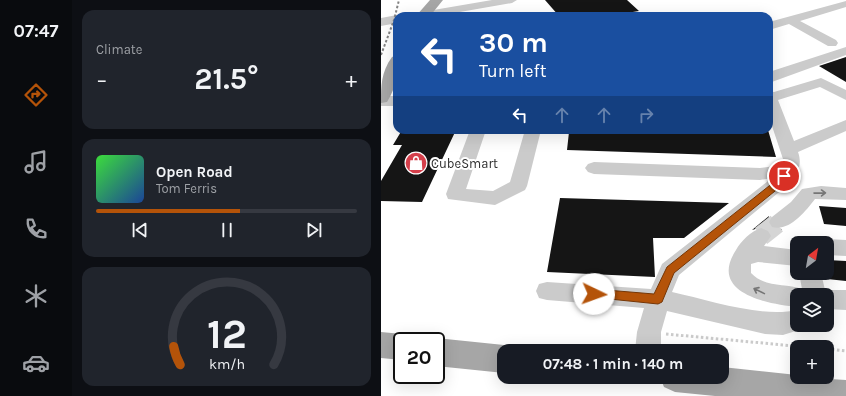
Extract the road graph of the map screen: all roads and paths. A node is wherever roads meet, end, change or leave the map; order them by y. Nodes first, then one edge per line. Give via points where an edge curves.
1 (437, 0) edge
2 (512, 0) edge
3 (846, 4) edge
4 (425, 12) edge
5 (444, 12) edge
6 (393, 20) edge
7 (790, 20) junction
8 (381, 22) edge
9 (773, 25) edge
10 (832, 43) dead end
11 (846, 51) edge
12 (393, 70) edge
13 (773, 76) edge
14 (773, 91) edge
15 (846, 96) edge
16 (381, 98) edge
17 (381, 101) edge
18 (393, 102) edge
19 (773, 105) edge
20 (846, 124) edge
21 (477, 134) edge
22 (532, 134) edge
23 (790, 159) junction
24 (594, 168) dead end
25 (846, 194) edge
26 (779, 222) tunnel mouth
27 (761, 236) tunnel mouth
28 (834, 247) edge
29 (846, 248) edge
30 (743, 257) junction
31 (790, 257) edge
32 (547, 291) dead end
33 (790, 297) edge
34 (658, 299) junction
35 (834, 299) edge
36 (846, 300) edge
37 (790, 322) edge
38 (649, 342) edge
39 (381, 345) edge
40 (393, 346) edge
41 (790, 347) edge
42 (834, 350) edge
43 (846, 351) edge
44 (445, 353) edge
45 (497, 358) edge
46 (729, 383) edge
47 (846, 395) edge

1 - 4 main road
2 - 5 lane
3 - 7 lane
6 - 8 lane
7 - 9 lane
7 - 10 lane
11 - 13 lane
12 - 16 main road
14 - 15 lane via 821,82
17 - 18 lane
19 - 23 lane
20 - 23 lane
21 - 22 lane via 455,194 495,198 518,186
23 - 24 lane via 760,174
23 - 34 lane via 777,184 670,270
26 -> 25 lane via 809,194
27 - 30 lane
28 - 29 lane
30 - 31 lane via 758,254
33 -> 30 lane via 760,292 747,284 740,274 739,265
32 - 34 lane
34 - 37 lane via 765,323
34 - 38 lane
35 - 36 lane
38 - 41 path
39 - 40 main road
42 - 43 path
44 - 45 main road
46 - 47 main road

